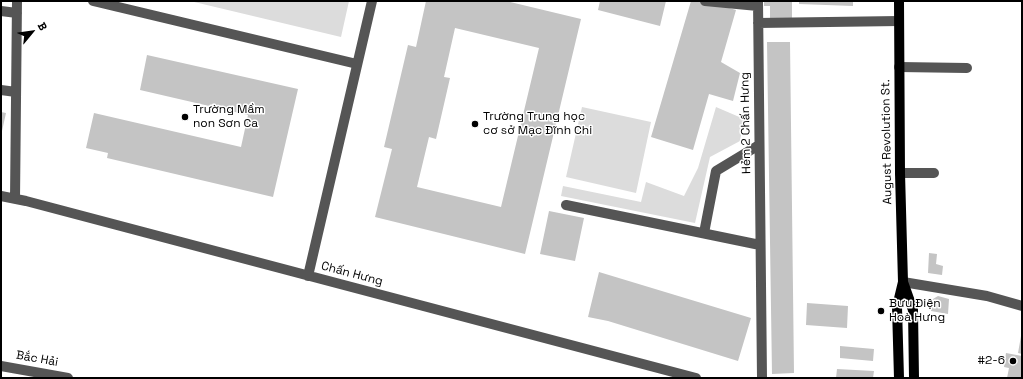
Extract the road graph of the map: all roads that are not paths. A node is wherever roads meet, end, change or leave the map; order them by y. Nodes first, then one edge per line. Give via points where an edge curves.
1 (17, 1) edge
2 (93, 1) edge
3 (372, 1) edge
4 (705, 1) edge
5 (899, 1) edge
6 (758, 4) edge
7 (1, 10) edge
8 (17, 13) junction
9 (899, 21) junction
10 (758, 23) junction
11 (357, 64) junction
12 (899, 66) junction
13 (967, 68) dead end
14 (1, 90) edge
15 (16, 92) junction
16 (759, 145) junction
17 (900, 173) junction
18 (934, 174) dead end
19 (1, 196) edge
20 (15, 199) junction
21 (566, 205) dead end
22 (704, 233) junction
23 (760, 244) junction
24 (308, 276) junction
25 (904, 282) junction
26 (1022, 306) edge
27 (1, 366) edge
28 (68, 378) edge
29 (696, 378) edge
30 (762, 378) edge
31 (899, 378) edge
32 (914, 378) edge

1 - 8 street
2 - 11 street
3 - 11 street
4 - 6 street
5 - 9 main road, August Revolution St.
6 - 10 street, Hẻm 2 Chấn Hưng
7 - 8 street
8 - 15 street
9 - 10 street
9 - 12 main road, August Revolution St.
10 - 16 street, Hẻm 2 Chấn Hưng
11 - 24 street
12 - 13 street
12 - 17 main road, August Revolution St.
14 - 15 street
15 - 20 street
16 - 22 street via 716,171
16 - 23 street, Hẻm 2 Chấn Hưng
17 - 18 street
17 - 25 main road, August Revolution St.
19 - 20 street, Chấn Hưng
20 - 24 street, Chấn Hưng
21 - 22 street
22 - 23 street
23 - 30 street, Hẻm 2 Chấn Hưng
24 - 29 street, Chấn Hưng
25 - 26 street via 987,296
25 - 31 main road, August Revolution St. via 897,307
25 - 32 main road, August Revolution St. via 913,310
27 - 28 street, Bắc Hải

